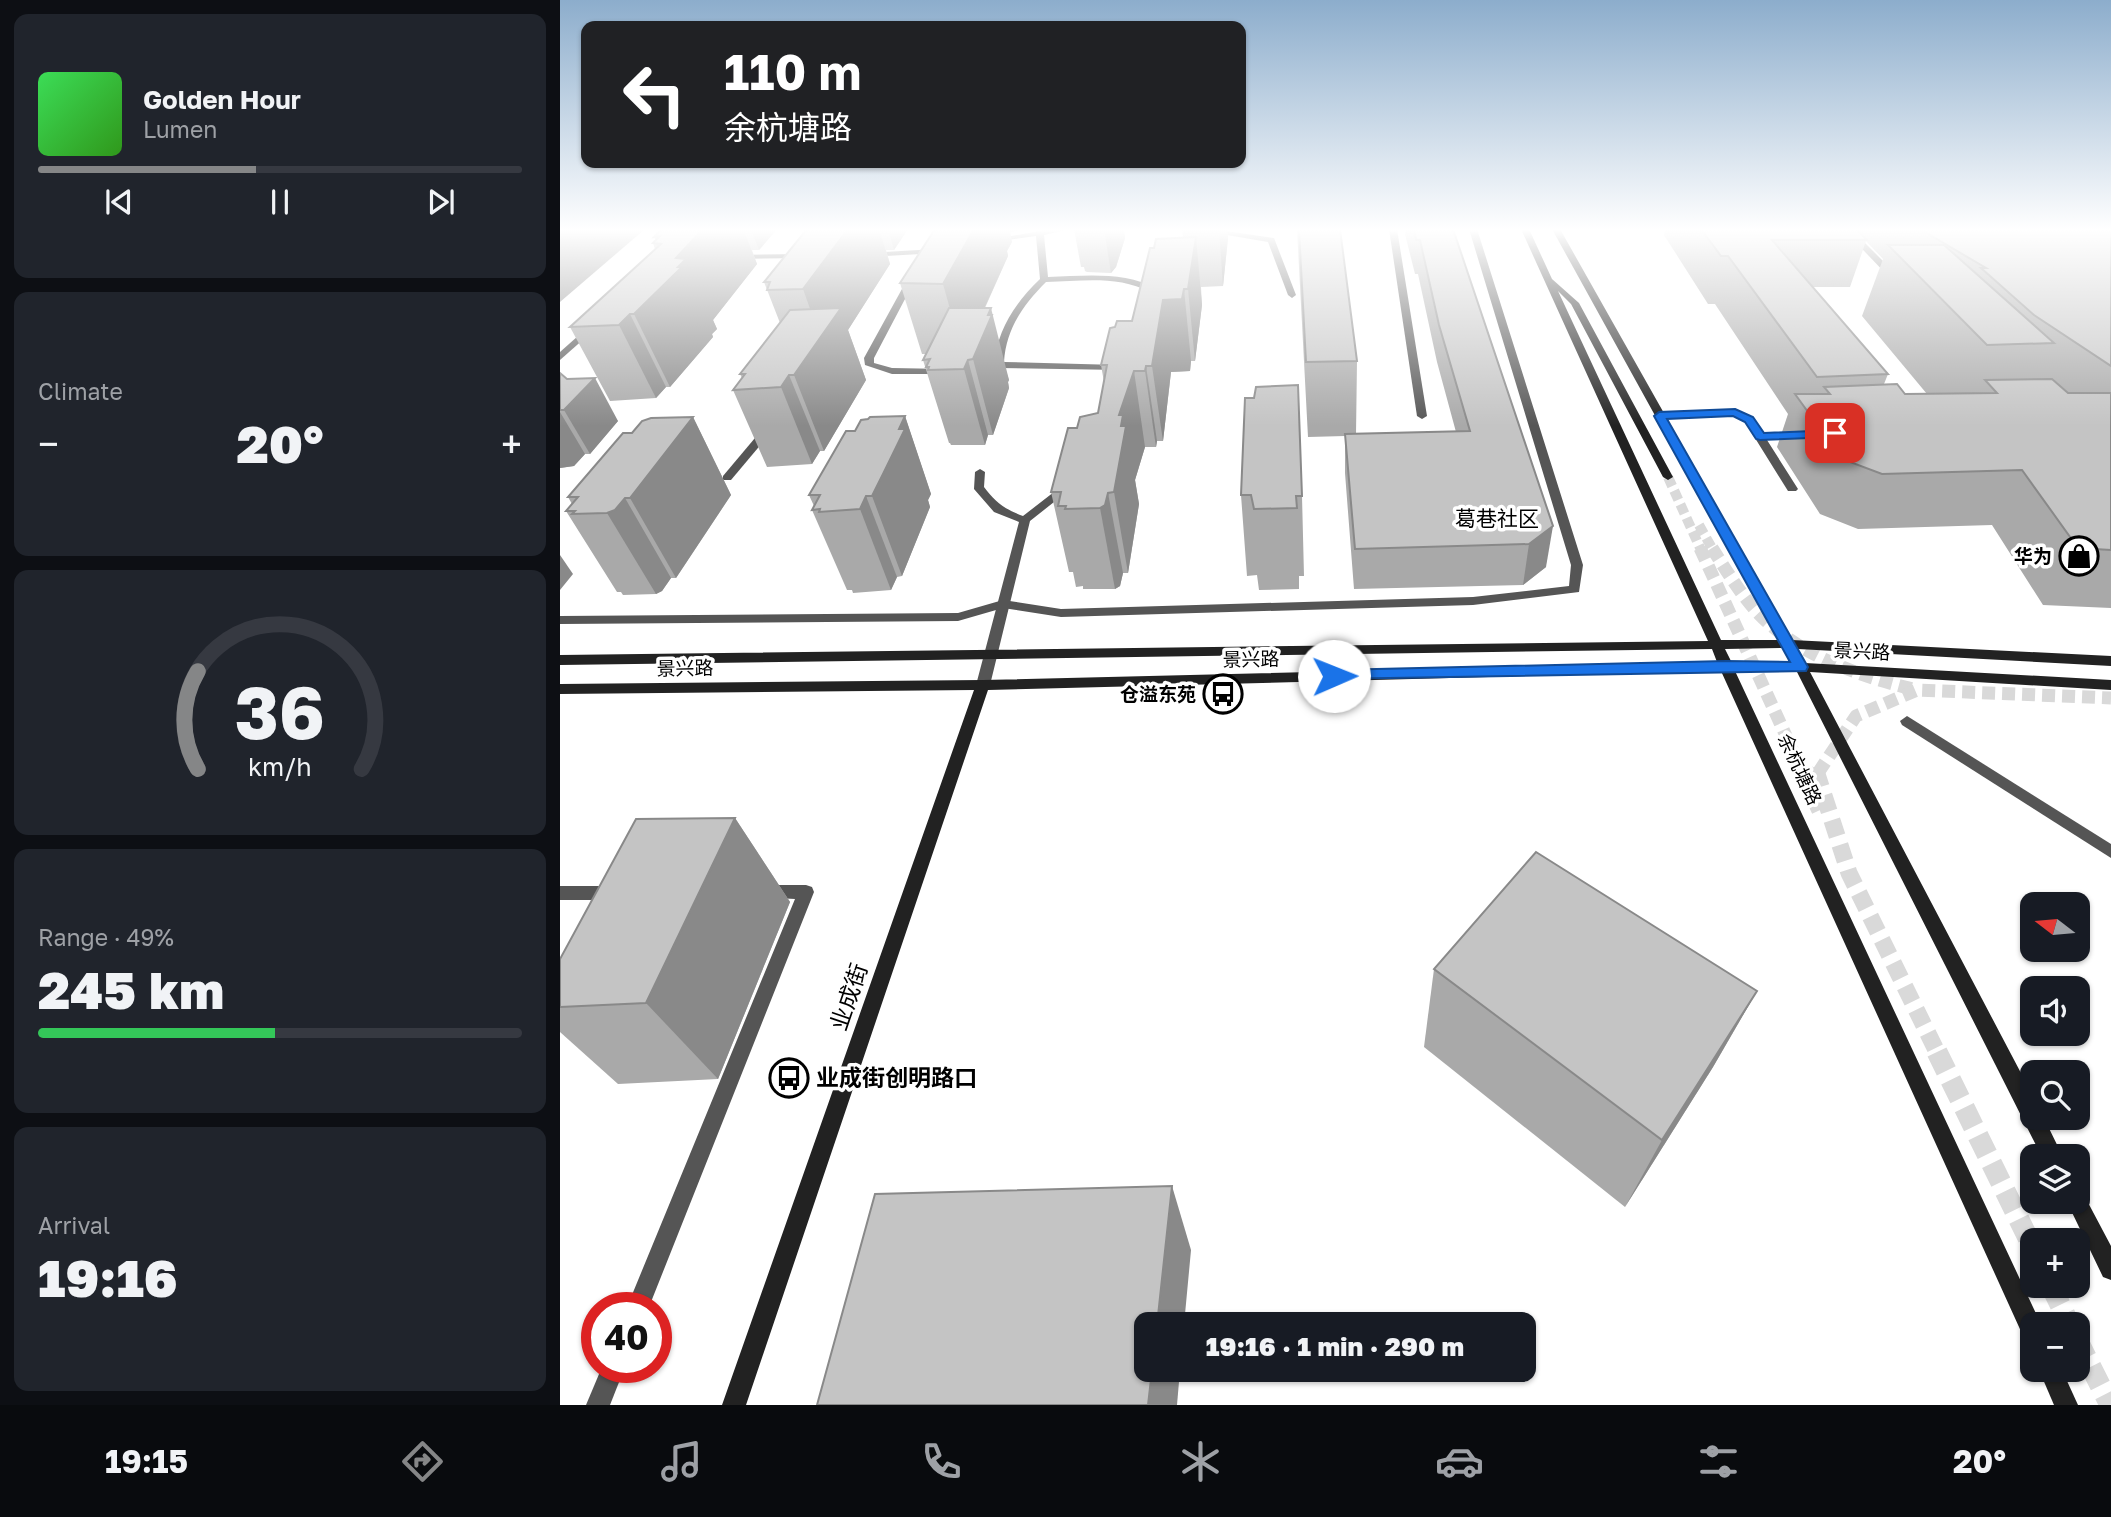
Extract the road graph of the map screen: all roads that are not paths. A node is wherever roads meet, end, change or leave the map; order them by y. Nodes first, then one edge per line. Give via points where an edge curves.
1 (903, 295) edge
2 (1031, 295) edge
3 (1154, 295) edge
4 (1403, 295) edge
5 (1493, 295) edge
6 (1555, 295) edge
7 (1566, 295) edge
8 (1582, 295) edge
9 (1591, 295) edge
10 (1153, 300) edge
11 (601, 321) edge
12 (560, 357) edge
13 (870, 365) junction
14 (857, 367) dead end
15 (954, 371) edge
16 (1119, 379) edge
17 (1422, 416) dead end
18 (1659, 416) junction
19 (777, 418) edge
20 (1814, 434) edge
21 (1760, 437) junction
22 (980, 472) dead end
23 (1078, 477) edge
24 (727, 478) dead end
25 (1792, 489) dead end
26 (1026, 520) junction
27 (1003, 604) junction
28 (560, 620) edge
29 (1788, 644) junction
30 (1716, 645) junction
31 (990, 654) junction
32 (560, 660) edge
33 (2111, 661) edge
34 (1726, 666) junction
35 (1801, 667) junction
36 (983, 684) junction
37 (2111, 685) edge
38 (560, 689) edge
39 (1907, 721) dead end
40 (2111, 852) edge
41 (751, 892) dead end
42 (560, 893) edge
43 (628, 893) edge
44 (2020, 1092) edge
45 (2083, 1214) edge
46 (2111, 1269) edge
47 (644, 1292) edge
48 (2024, 1312) edge
49 (2055, 1382) edge
50 (607, 1383) edge
51 (598, 1405) edge
52 (734, 1405) edge
53 (2066, 1405) edge

1 - 13 street via 869,358
2 - 16 street via 1013,314 993,366 1112,366 1127,370
3 - 10 street
4 - 17 street
5 - 27 street via 1577,565 1575,589 1474,601 1074,613
6 - 30 street, 余杭塘路
7 - 8 street via 1672,477
9 - 18 street
11 - 12 street
13 - 14 street
13 - 15 street via 892,371
18 - 21 street via 1735,413 1749,420
18 - 29 street
19 - 24 street
20 - 21 street
21 - 25 street
22 - 26 street via 978,487 991,505
23 - 26 street
26 - 27 street
27 - 28 street via 958,617
27 - 31 street
29 - 30 street, 景兴路
29 - 33 street, 景兴路
29 - 35 street
30 - 31 street, 景兴路
30 - 34 street, 余杭塘路
31 - 32 street, 景兴路
31 - 36 street
34 - 35 street, 景兴路
34 - 36 street, 景兴路
34 - 48 street, 余杭塘路
35 - 37 street, 景兴路
35 - 44 street
36 - 38 street, 景兴路
36 - 52 street, 业成街
39 - 40 street
41 - 47 street via 806,892
42 - 43 street
45 - 46 street
49 - 53 street
50 - 51 street

